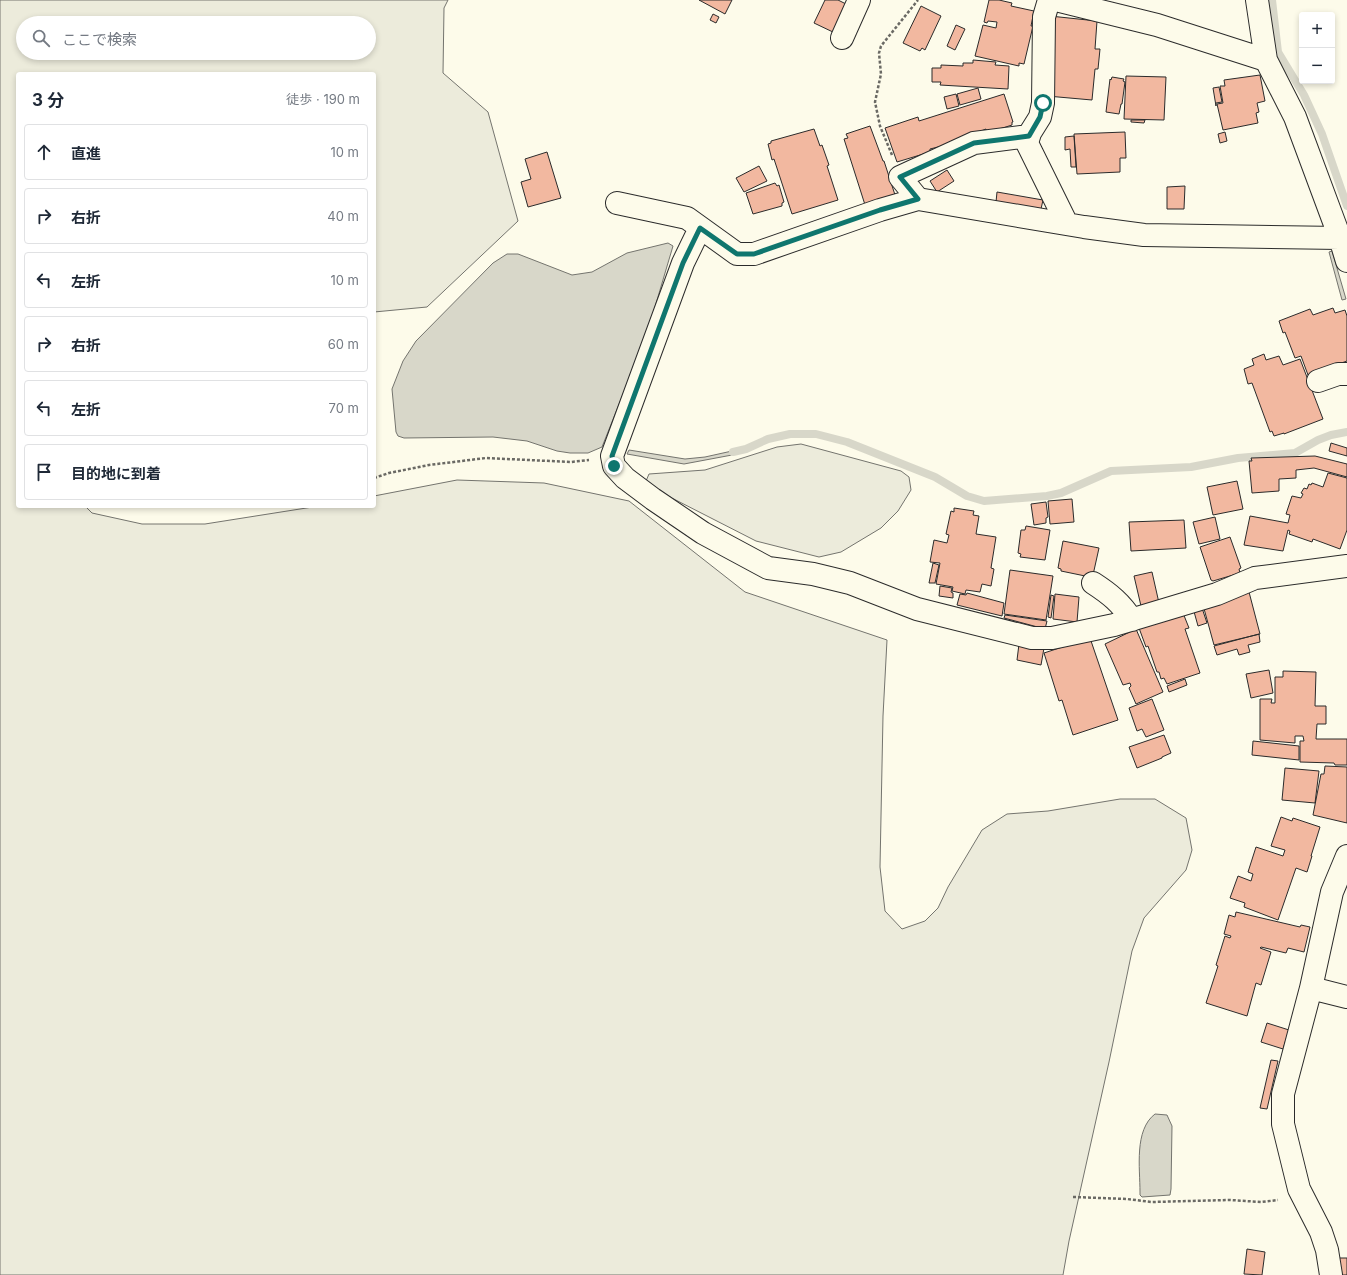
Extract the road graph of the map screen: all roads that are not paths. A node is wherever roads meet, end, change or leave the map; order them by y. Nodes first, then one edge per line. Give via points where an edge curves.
1 (859, 0) edge
2 (1049, 0) edge
3 (1056, 0) edge
4 (1257, 0) edge
5 (842, 38) dead end
6 (1266, 60) junction
7 (1029, 136) junction
8 (918, 199) junction
9 (617, 204) dead end
10 (1067, 224) junction
11 (700, 228) junction
12 (1344, 248) edge
13 (1347, 374) edge
14 (1318, 381) dead end
15 (1347, 566) edge
16 (1093, 583) dead end
17 (1132, 620) junction
18 (1347, 856) edge
19 (1311, 988) junction
20 (1347, 997) edge
21 (1331, 1275) edge

1 - 5 street
2 - 7 street via 1044,16 1043,103 1040,117
3 - 6 street via 1157,25
4 - 6 street
6 - 12 street via 1294,117
7 - 8 street via 974,143 900,177
7 - 10 street via 1027,143
8 - 10 street
8 - 11 street via 754,254 737,254
9 - 11 street via 687,218
10 - 12 street via 1144,235
11 - 17 street via 683,263 612,456 614,466 625,478 703,533 768,568 813,574 850,583 917,609 1032,638 1052,638
13 - 14 street via 1338,374
15 - 17 street via 1255,578 1217,594
16 - 17 street via 1124,607
18 - 19 street via 1332,892
19 - 20 street
19 - 21 street via 1283,1094 1283,1124 1299,1189 1321,1232

